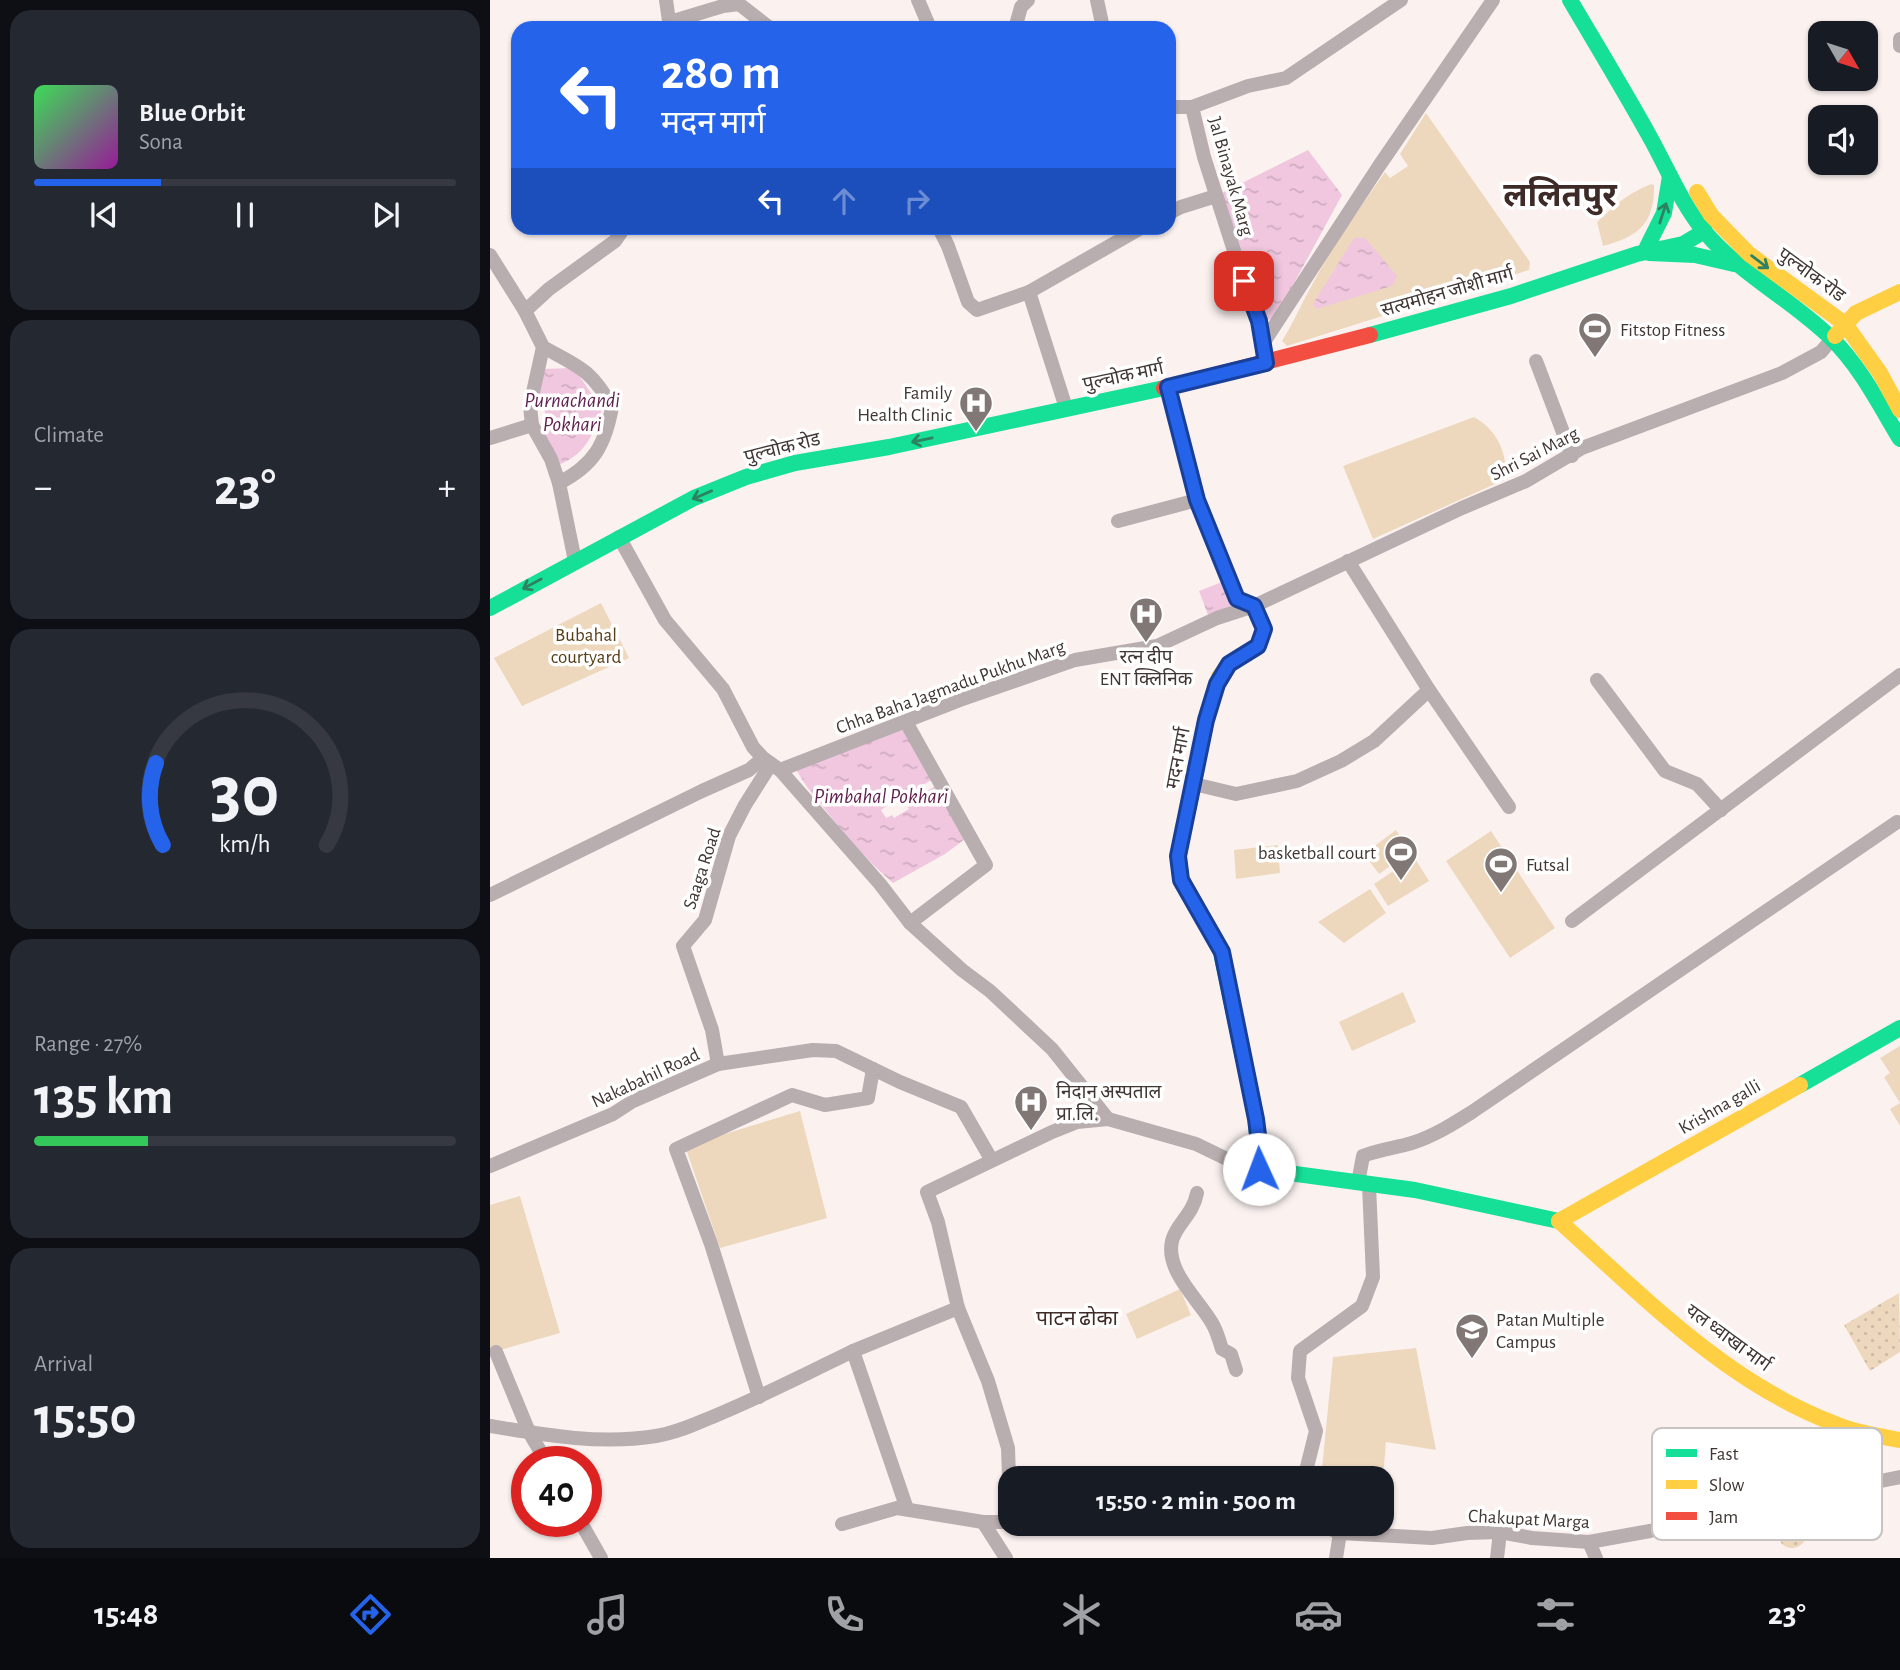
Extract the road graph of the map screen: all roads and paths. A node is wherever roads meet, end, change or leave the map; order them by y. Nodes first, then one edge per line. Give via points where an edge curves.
1 (918, 0) edge
2 (1028, 0) edge
3 (1097, 0) edge
4 (1399, 0) edge
5 (1493, 0) edge
6 (1570, 0) edge
7 (1585, 0) edge
8 (667, 1) edge
9 (670, 21) edge
10 (681, 21) edge
11 (761, 21) edge
12 (927, 21) edge
13 (1017, 21) edge
14 (1102, 21) edge
15 (1900, 39) edge
16 (1900, 46) edge
17 (1176, 107) edge
18 (1192, 107) junction
19 (1670, 176) junction
20 (1216, 196) junction
21 (1176, 209) edge
22 (1707, 222) junction
23 (619, 235) edge
24 (942, 235) edge
25 (1129, 235) edge
26 (1644, 251) junction
27 (492, 260) edge
28 (1740, 266) junction
29 (1029, 292) junction
30 (1900, 292) edge
31 (525, 310) junction
32 (1845, 324) junction
33 (1832, 339) junction
34 (1262, 345) junction
35 (543, 347) junction
36 (1535, 361) dead end
37 (1266, 363) junction
38 (1168, 387) junction
39 (1066, 408) junction
40 (1900, 410) edge
41 (533, 425) junction
42 (989, 425) joint
43 (490, 438) edge
44 (1900, 439) edge
45 (1572, 456) junction
46 (559, 482) junction
47 (1197, 500) junction
48 (1118, 521) dead end
49 (619, 537) junction
50 (575, 561) junction
51 (1348, 561) junction
52 (1254, 606) junction
53 (490, 608) edge
54 (1900, 675) edge
55 (1597, 680) dead end
56 (1429, 690) junction
57 (906, 722) junction
58 (771, 764) junction
59 (1194, 783) junction
60 (1509, 807) dead end
61 (1721, 810) junction
62 (1897, 822) dead end
63 (490, 895) edge
64 (1572, 921) dead end
65 (910, 923) junction
66 (1900, 1028) edge
67 (718, 1063) junction
68 (873, 1069) junction
69 (1108, 1119) junction
70 (991, 1159) junction
71 (490, 1166) edge
72 (1259, 1169) junction
73 (1363, 1184) junction
74 (1197, 1194) dead end
75 (1559, 1221) junction
76 (958, 1308) junction
77 (853, 1351) junction
78 (496, 1352) dead end
79 (1236, 1370) dead end
80 (759, 1397) junction
81 (490, 1426) edge
82 (1854, 1428) edge
83 (529, 1432) junction
84 (1882, 1435) edge
85 (1900, 1440) edge
86 (537, 1446) edge
87 (1008, 1466) edge
88 (1307, 1466) edge
89 (1900, 1477) edge
90 (1882, 1481) edge
91 (907, 1509) junction
92 (983, 1522) junction
93 (998, 1522) edge
94 (842, 1524) dead end
95 (1652, 1530) edge
96 (1500, 1532) junction
97 (1394, 1535) edge
98 (1340, 1536) edge
99 (589, 1537) edge
100 (1589, 1542) junction
101 (601, 1558) edge
102 (1006, 1558) edge
103 (1336, 1558) edge
104 (1497, 1558) edge
105 (1596, 1558) edge

1 - 12 street
2 - 13 street
3 - 14 street
4 - 18 street, Jal Binayak Marg via 1286,78 1248,86
5 - 34 street
6 - 19 main road
7 - 22 main road
8 - 9 street
10 - 11 street via 739,4
15 - 16 street
17 - 18 street
18 - 20 street, Jal Binayak Marg
19 - 22 main road
26 -> 19 main road via 1664,214
20 - 21 street
20 - 34 street, Jal Binayak Marg via 1259,321
22 - 26 main road, सत्यमोहन जोशी मार्ग via 1692,240
22 - 28 main road
22 -> 32 main road, पुल्चोक रोड
23 - 31 street
24 - 29 street via 972,308
25 - 29 street
26 - 28 main road via 1695,255
26 - 37 main road, सत्यमोहन जोशी मार्ग via 1511,296
27 - 31 street
28 - 33 main road
29 - 39 street
30 - 32 main road
31 - 35 street
32 - 33 main road
32 - 40 main road, पुल्चोक रोड
33 - 44 main road
33 - 45 street, Shri Sai Marg via 1821,352 1782,373
34 - 37 street, Jal Binayak Marg
35 - 41 street via 531,396
35 - 46 street via 592,376 612,407 608,428 589,463
36 - 45 street
37 - 38 main road, पुल्चोक मार्ग
38 - 39 main road, पुल्चोक मार्ग
38 - 47 main road
39 - 42 main road, पुल्चोक मार्ग
41 - 43 street
41 - 46 street
42 -> 49 main road, पुल्चोक रोड via 746,477
45 - 51 street, Shri Sai Marg
46 - 50 street
47 - 48 street
47 - 52 main road via 1237,599
49 - 50 main road, पुल्चोक रोड
49 - 58 street via 665,620 723,689 749,740
50 -> 53 main road, पुल्चोक रोड
51 - 52 street, Shri Sai Marg
51 - 56 street
52 - 57 street, Chha Baha Jagmadu Pukhu Marg via 1157,646 1075,660
52 - 59 main road, मदन मार्ग via 1264,635 1258,646 1229,664 1219,677
54 - 61 street
55 - 61 street via 1665,771 1697,784
56 - 59 street via 1374,741 1297,780 1236,794
56 - 60 street
57 - 58 street, Chha Baha Jagmadu Pukhu Marg
57 - 65 street via 986,865
58 - 63 street, Chha Baha Jagmadu Pukhu Marg via 702,791
58 - 65 street
58 - 67 street, Saaga Road via 729,836 705,919 683,946 712,1030
59 - 72 main road, मदन मार्ग via 1178,856 1181,880 1222,952 1256,1119
61 - 64 street
62 - 73 street via 1472,1112 1431,1137 1363,1156
65 - 69 street via 1052,1049
66 - 75 main road, Krishna galli
67 - 68 street, Nakabahil Road via 813,1050 836,1051
67 - 71 street, Nakabahil Road
68 - 70 street, Nakabahil Road via 961,1107
68 - 80 street via 868,1098 825,1105 792,1095 676,1149 712,1244
69 - 70 street via 1077,1122
69 - 72 street via 1196,1144
70 - 76 street via 927,1192
72 - 73 main road
73 - 75 main road via 1415,1190
73 - 88 street via 1373,1278 1362,1306 1300,1351 1298,1378 1316,1431
74 - 79 street via 1193,1208 1176,1230 1171,1255 1189,1293 1212,1323 1222,1349 1231,1354
75 - 82 main road, यल ध्वाखा मार्ग via 1737,1373 1824,1420
76 - 77 street
76 - 87 street via 988,1381
77 - 80 street
77 - 91 street
78 - 83 street
80 - 83 street via 657,1436 614,1440
81 - 83 street
83 - 86 street
84 - 85 main road, यल ध्वाखा मार्ग
89 - 90 street, Chakupat Marga
91 - 92 street
91 - 94 street
92 - 93 street
92 - 102 street
95 - 100 street, Chakupat Marga
96 - 97 street, Chakupat Marga via 1432,1538
96 - 100 street, Chakupat Marga
96 - 104 street
98 - 103 street
99 - 101 street
100 - 105 street

